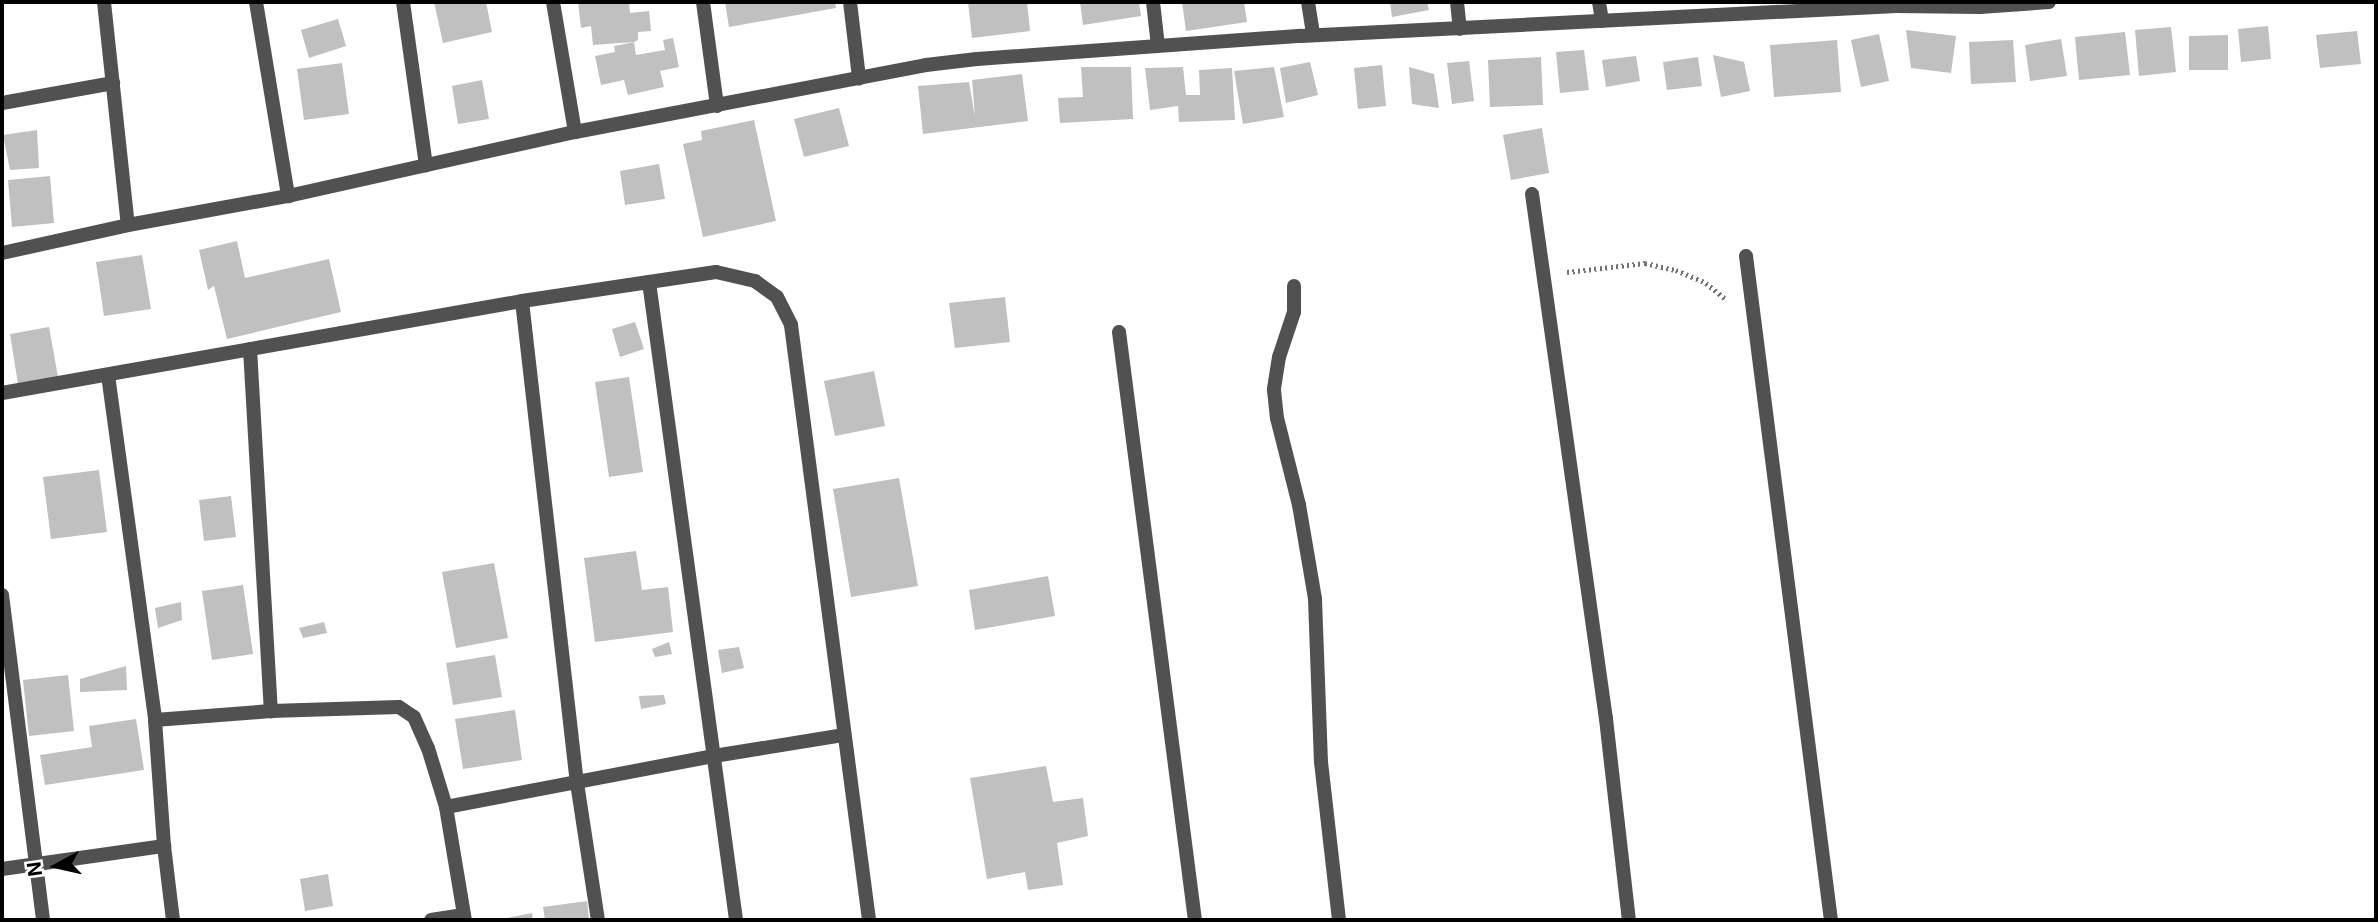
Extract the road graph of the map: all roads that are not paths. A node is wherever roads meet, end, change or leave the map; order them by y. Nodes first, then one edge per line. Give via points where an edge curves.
1 (104, 2) edge
2 (256, 2) edge
3 (403, 2) edge
4 (554, 2) edge
5 (703, 2) edge
6 (850, 2) edge
7 (1153, 2) edge
8 (1308, 2) edge
9 (1457, 2) edge
10 (1599, 2) edge
11 (2049, 2) edge
12 (1896, 4) edge
13 (1758, 8) edge
14 (1602, 21) junction
15 (1460, 29) junction
16 (1313, 35) junction
17 (1158, 46) junction
18 (859, 78) junction
19 (113, 83) junction
20 (2, 103) edge
21 (718, 106) junction
22 (575, 132) junction
23 (426, 165) junction
24 (1532, 194) dead end
25 (288, 196) junction
26 (128, 225) junction
27 (2, 253) edge
28 (1746, 256) dead end
29 (649, 282) junction
30 (1294, 286) dead end
31 (522, 301) junction
32 (1119, 331) dead end
33 (250, 349) junction
34 (108, 375) junction
35 (2, 393) edge
36 (2, 595) edge
37 (271, 712) junction
38 (155, 720) junction
39 (844, 734) junction
40 (714, 756) junction
41 (577, 783) junction
42 (446, 807) junction
43 (164, 846) junction
44 (36, 862) junction
45 (2, 869) edge
46 (465, 918) edge
47 (43, 920) edge
48 (173, 920) edge
49 (431, 920) edge
50 (597, 920) edge
51 (736, 920) edge
52 (869, 920) edge
53 (1195, 920) edge
54 (1339, 920) edge
55 (1629, 920) edge
56 (1830, 920) edge

1 - 19 street
2 - 25 street
3 - 23 street
4 - 22 street
5 - 21 street
6 - 18 street
7 - 17 street
8 - 16 street
9 - 15 street
10 - 14 street
11 - 12 street via 1980,7
12 - 13 street
13 - 14 street
14 - 15 street
15 - 16 street
16 - 17 street
17 - 18 street via 977,59
18 - 21 street
19 - 20 street
19 - 26 street
21 - 22 street
22 - 23 street
23 - 25 street
24 - 55 street via 1606,719
25 - 26 street
26 - 27 street
28 - 56 street
29 - 31 street
29 - 39 street via 716,272 755,281 777,297 791,325
29 - 40 street
30 - 54 street via 1294,312 1274,390 1315,599 1321,762
31 - 33 street
31 - 41 street
32 - 53 street
33 - 34 street
33 - 37 street
34 - 35 street
34 - 38 street
36 - 44 street
37 - 38 street
37 - 42 street via 399,708 414,717
38 - 43 street
39 - 40 street
39 - 52 street
40 - 41 street
40 - 51 street
41 - 42 street
41 - 50 street
42 - 46 street
43 - 44 street
43 - 48 street
44 - 45 street
44 - 47 street
46 - 49 street

